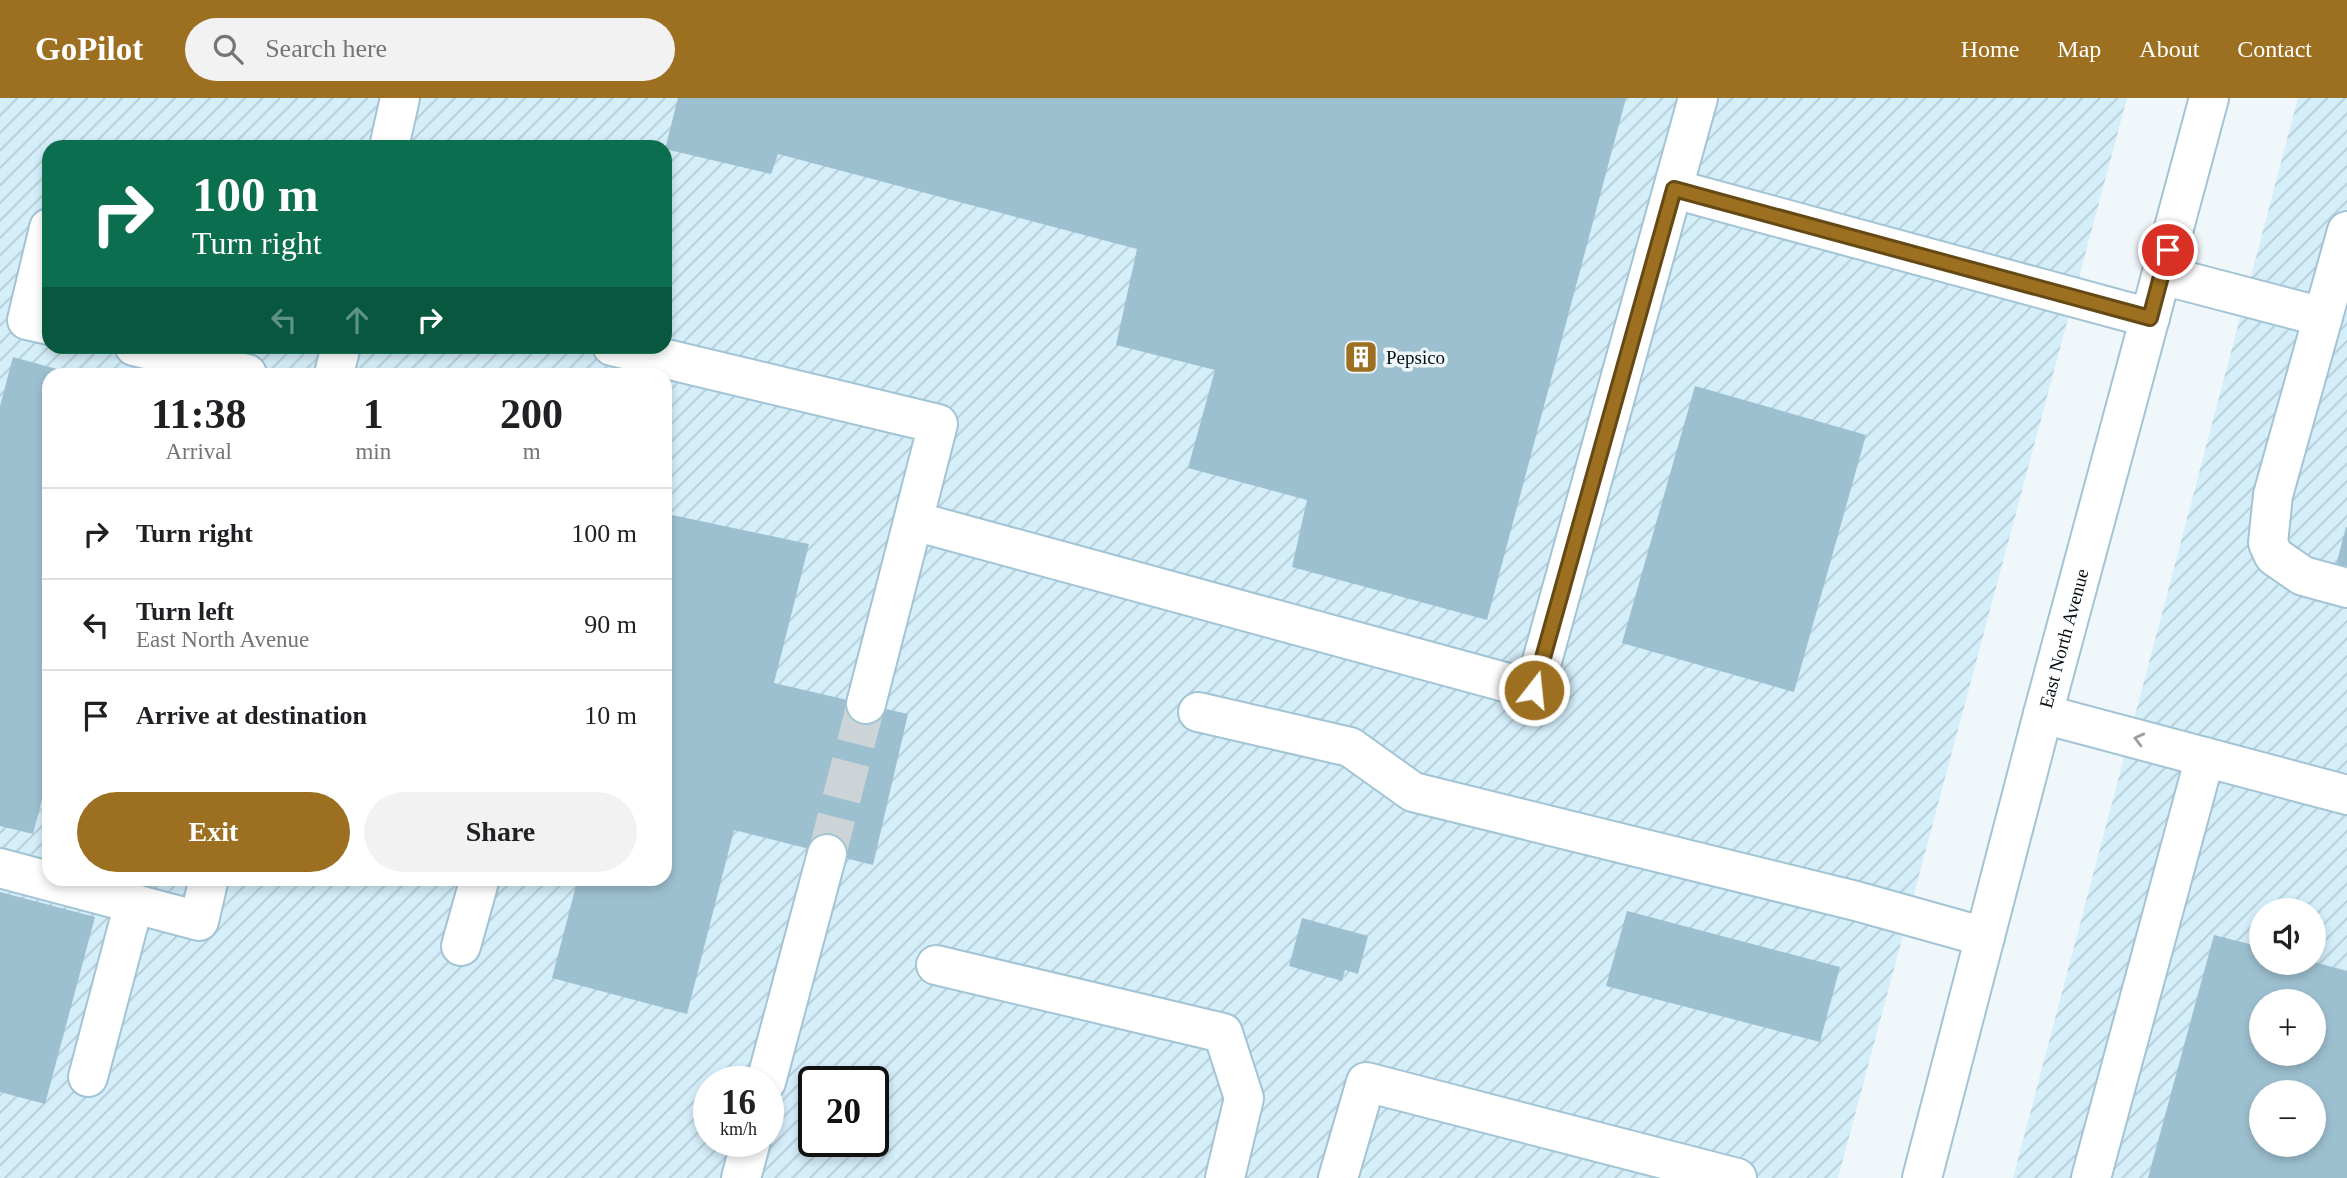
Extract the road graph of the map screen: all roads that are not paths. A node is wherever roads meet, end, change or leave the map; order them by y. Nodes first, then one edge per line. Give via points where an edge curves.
1 (400, 98) edge
2 (1698, 98) edge
3 (2209, 98) edge
4 (390, 140) edge
5 (1674, 189) junction
6 (2347, 231) edge
7 (42, 255) edge
8 (2162, 275) junction
9 (2323, 317) junction
10 (2150, 318) junction
11 (25, 320) edge
12 (166, 354) edge
13 (620, 357) edge
14 (223, 368) edge
15 (914, 521) junction
16 (2347, 588) edge
17 (866, 704) tunnel mouth
18 (1198, 712) dead end
19 (2043, 714) junction
20 (2205, 757) junction
21 (2347, 795) edge
22 (827, 854) tunnel mouth
23 (0, 868) edge
24 (42, 879) edge
25 (69, 886) edge
26 (207, 886) edge
27 (478, 886) edge
28 (134, 903) junction
29 (1985, 937) junction
30 (461, 946) dead end
31 (936, 965) dead end
32 (770, 1066) edge
33 (88, 1077) dead end
34 (747, 1157) edge
35 (741, 1178) edge
36 (1225, 1178) edge
37 (1338, 1178) edge
38 (1737, 1178) edge
39 (1922, 1178) edge
40 (2091, 1178) edge

1 - 4 street
2 - 5 street
3 - 8 street, East North Avenue
5 - 10 street
5 - 15 street via 1534,690
6 - 9 street
7 - 11 street
8 - 9 street
8 - 10 street, East North Avenue
9 - 16 street via 2273,495 2268,543 2273,556 2303,576
10 - 19 street, East North Avenue
12 - 14 street
13 - 15 street via 938,424
15 - 17 street
18 - 29 street via 1350,747 1413,792
20 -> 19 street
19 - 29 street, East North Avenue
20 - 21 street
20 - 40 street
22 - 32 street
23 - 24 street
25 - 28 street
26 - 28 street via 199,921
27 - 30 street
28 - 33 street
29 - 39 street, East North Avenue
31 - 36 street via 1223,1033 1244,1098
34 - 35 street
37 - 38 street via 1366,1082

